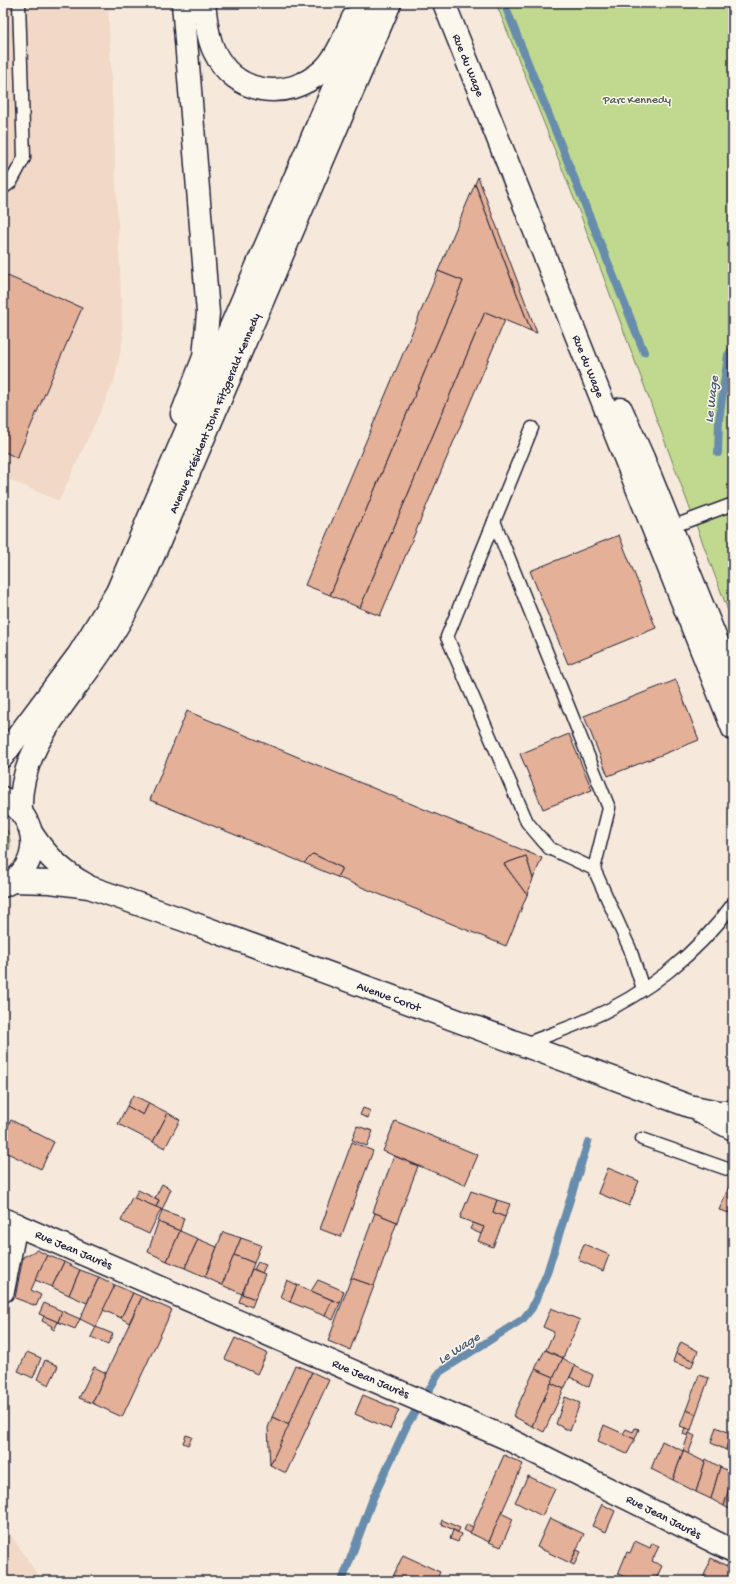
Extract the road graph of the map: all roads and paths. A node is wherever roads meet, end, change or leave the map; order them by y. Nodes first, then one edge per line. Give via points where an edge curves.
1 (19, 3) edge
2 (183, 3) edge
3 (204, 3) edge
4 (362, 3) edge
5 (370, 3) edge
6 (390, 3) edge
7 (444, 3) edge
8 (457, 3) edge
9 (3, 188) edge
10 (532, 428) dead end
11 (733, 504) edge
12 (494, 521) junction
13 (663, 530) junction
14 (117, 592) junction
15 (733, 681) edge
16 (733, 730) edge
17 (3, 756) edge
18 (3, 798) edge
19 (21, 811) junction
20 (32, 834) junction
21 (594, 869) junction
22 (7, 884) edge
23 (89, 887) junction
24 (733, 904) edge
25 (643, 989) junction
26 (523, 1045) junction
27 (689, 1106) junction
28 (733, 1112) edge
29 (733, 1129) edge
30 (642, 1139) dead end
31 (733, 1171) edge
32 (9, 1222) edge
33 (3, 1291) edge
34 (733, 1551) edge

1 - 9 lane via 24,158 11,182
2 - 14 street via 208,313 207,343 200,370 136,526
3 - 4 street via 209,38 221,64 230,75 263,90 277,90 301,84 323,70 336,52
5 - 14 street, Avenue Président John Fitzgerald Kennedy
6 - 19 street, Avenue Président John Fitzgerald Kennedy via 142,580 108,642 36,746 23,782
7 - 13 street, Rue du Wage
8 - 13 street, Rue du Wage via 597,356 643,458
10 - 12 lane
11 - 13 lane
12 - 21 lane via 610,808
12 - 21 lane via 447,637 527,822 549,848
13 - 15 street, Rue du Wage
13 - 16 street, Rue du Wage
14 - 17 street, Avenue Président John Fitzgerald Kennedy via 80,654
18 - 19 street
19 - 20 street
20 - 22 street via 32,848 28,861 22,872
20 - 23 street, Avenue Corot via 52,860 73,878
21 - 25 lane via 630,949
22 - 23 street, Avenue Corot via 43,881
23 - 26 street, Avenue Corot
24 - 25 lane via 701,942
25 - 26 lane via 589,1019
26 - 27 street, Avenue Corot
27 - 28 street, Avenue Corot via 718,1112
27 - 29 street, Avenue Corot
30 - 31 lane
32 - 33 street
32 - 34 street, Rue Jean Jaurès via 513,1441

